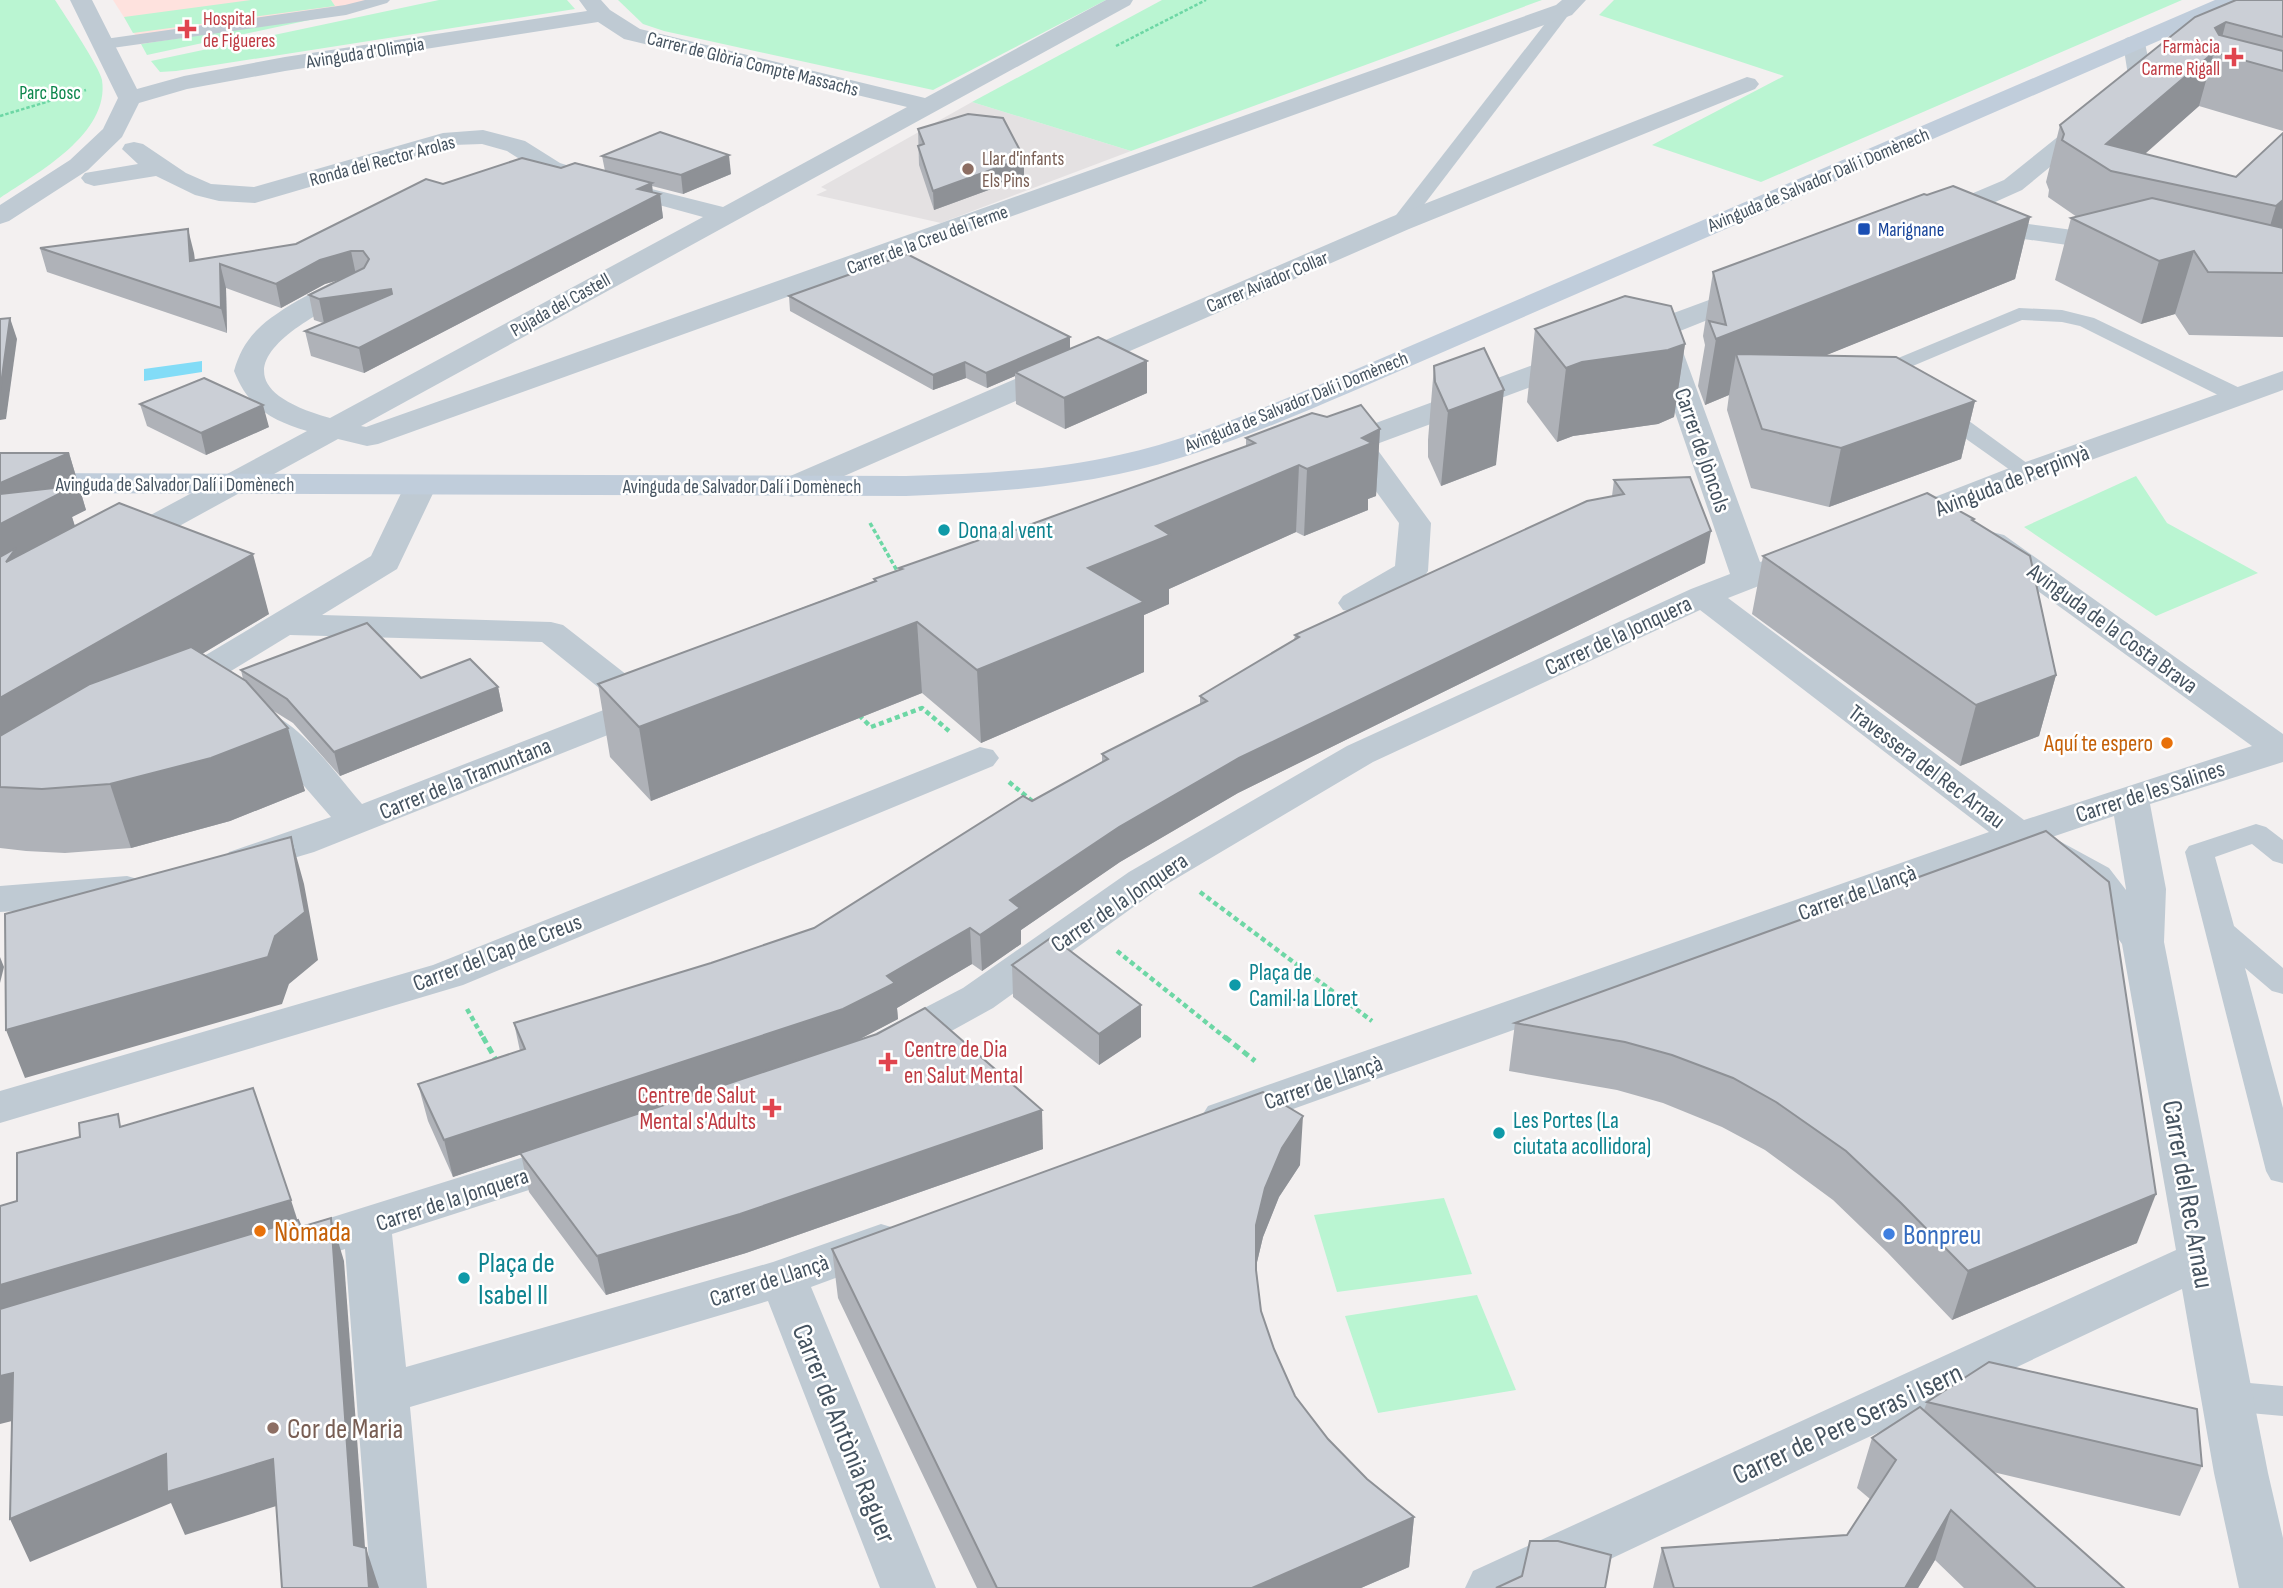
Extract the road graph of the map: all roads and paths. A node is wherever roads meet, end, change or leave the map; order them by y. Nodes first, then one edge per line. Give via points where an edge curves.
1 (81, 0) edge
2 (363, 0) edge
3 (382, 0) edge
4 (1122, 0) edge
5 (2238, 3) edge
6 (1569, 5) edge
7 (596, 8) edge
8 (104, 42) junction
9 (2134, 43) junction
10 (1747, 83) dead end
11 (97, 86) dead end
12 (130, 98) junction
13 (927, 105) junction
14 (0, 116) edge
15 (134, 149) dead end
16 (160, 168) junction
17 (94, 178) dead end
18 (2012, 185) junction
19 (2031, 202) dead end
20 (1967, 205) junction
21 (725, 215) junction
22 (0, 216) edge
23 (1400, 223) junction
24 (2093, 239) junction
25 (2148, 251) edge
26 (1787, 279) edge
27 (358, 284) edge
28 (1642, 336) junction
29 (2283, 380) edge
30 (2238, 396) junction
31 (334, 428) junction
32 (1356, 442) junction
33 (1306, 460) edge
34 (2028, 472) junction
35 (0, 483) edge
36 (230, 485) junction
37 (421, 485) junction
38 (792, 487) junction
39 (850, 487) junction
40 (1943, 506) junction
41 (1868, 534) edge
42 (1832, 547) edge
43 (94, 560) edge
44 (1748, 578) junction
45 (903, 581) edge
46 (1703, 596) junction
47 (1355, 603) dead end
48 (284, 624) junction
49 (193, 679) junction
50 (681, 693) edge
51 (645, 706) junction
52 (145, 707) edge
53 (850, 708) edge
54 (2282, 749) edge
55 (979, 758) junction
56 (2130, 798) junction
57 (1043, 810) edge
58 (356, 821) junction
59 (2018, 835) junction
60 (2283, 855) edge
61 (1167, 868) junction
62 (213, 870) edge
63 (163, 882) edge
64 (0, 899) edge
65 (2218, 929) junction
66 (2143, 942) junction
67 (448, 975) junction
68 (1152, 979) dead end
69 (2283, 984) edge
70 (1412, 1051) junction
71 (864, 1059) edge
72 (1251, 1059) dead end
73 (502, 1070) edge
74 (0, 1107) edge
75 (2274, 1108) edge
76 (1191, 1129) edge
77 (607, 1147) edge
78 (2283, 1171) edge
79 (367, 1226) junction
80 (921, 1227) edge
81 (2201, 1259) junction
82 (249, 1261) edge
83 (783, 1278) junction
84 (385, 1394) junction
85 (2227, 1396) junction
86 (2283, 1401) edge
87 (399, 1588) edge
88 (908, 1588) edge
89 (1493, 1588) edge
90 (2267, 1588) edge

1 - 8 street
2 - 8 lane via 342,7
3 - 8 lane via 346,10
4 - 13 street, Pujada del Castell
5 - 9 main road, Avinguda de Salvador Dalí i Domènech
6 - 23 lane
6 - 31 street, Carrer de la Creu del Terme via 367,438
7 - 12 street, Avinguda d'Olimpia via 184,83
7 - 13 street, Carrer de Glòria Compte Massachs via 632,34
8 - 12 street
9 - 18 street via 2150,75
9 - 39 main road, Avinguda de Salvador Dalí i Domènech via 1341,386 1208,439 1121,464 1018,479
10 - 23 street, Carrer Aviador Collar
11 - 14 path
12 - 22 street via 113,132 79,165
13 - 21 street, Pujada del Castell
15 - 16 street, Ronda del Rector Arolas
16 - 17 street
16 - 21 street, Ronda del Rector Arolas via 203,192 255,195 452,138 483,137 516,146 551,168 591,181
18 - 19 street
18 - 20 street
20 - 24 street via 2041,211
20 - 24 street via 1921,225
21 - 31 street, Pujada del Castell
23 - 38 street, Carrer Aviador Collar
24 - 25 street
26 - 28 street
27 - 31 street via 299,310 253,349 249,373 259,394 282,411
28 - 32 street
28 - 44 street, Carrer de Jòncols via 1668,349
29 - 30 street, Avinguda de Perpinyà
30 - 34 street, Avinguda de Perpinyà
30 - 34 lane via 2087,322 2040,314 2019,314 1898,365 1896,376 1902,383
31 - 36 street, Pujada del Castell
32 - 33 street
32 - 47 street via 1415,523 1411,570
34 - 40 street, Avinguda de Perpinyà
35 - 36 main road, Avinguda de Salvador Dalí i Domènech
36 - 37 main road, Avinguda de Salvador Dalí i Domènech
36 - 43 street, Pujada del Castell
37 - 38 main road, Avinguda de Salvador Dalí i Domènech
37 - 48 street via 385,562
38 - 39 main road, Avinguda de Salvador Dalí i Domènech
39 - 45 path
40 - 41 street, Avinguda de Perpinyà
40 - 54 street, Avinguda de la Costa Brava
42 - 44 street
44 - 46 street
46 - 59 street, Travessera del Rec Arnau
46 - 61 street, Carrer de la Jonquera via 1360,754
48 - 49 street
48 - 51 street via 551,632
49 - 52 street
49 - 58 street via 278,733
50 - 51 street, Carrer de la Tramuntana
51 - 58 street, Carrer de la Tramuntana
53 - 55 path via 871,727 922,708
54 - 56 street, Carrer de les Salines
55 - 57 path
55 - 67 street, Carrer del Cap de Creus
56 - 59 street, Carrer de les Salines
56 - 66 street, Carrer del Rec Arnau via 2146,889
58 - 62 street, Carrer de la Tramuntana
59 - 66 street, Travessera del Rec Arnau via 2095,877
59 - 70 street, Carrer de Llançà
60 - 65 lane via 2256,833 2199,852
61 - 70 path
61 - 71 street, Carrer de la Jonquera via 978,998
63 - 64 street via 100,893
65 - 69 lane
65 - 75 lane
66 - 81 street, Carrer del Rec Arnau
67 - 73 path
67 - 74 street, Carrer del Cap de Creus
68 - 72 path
70 - 76 street, Carrer de Llançà
75 - 78 lane
77 - 79 street, Carrer de la Jonquera
79 - 82 street, Carrer de la Jonquera
79 - 84 street
80 - 83 street, Carrer de Llançà
81 - 85 street, Carrer del Rec Arnau
81 - 89 street, Carrer de Pere Seras i Isern
83 - 84 street, Carrer de Llançà
83 - 88 street, Carrer de Antònia Raguer
84 - 87 street
85 - 86 lane
85 - 90 street, Carrer del Rec Arnau

